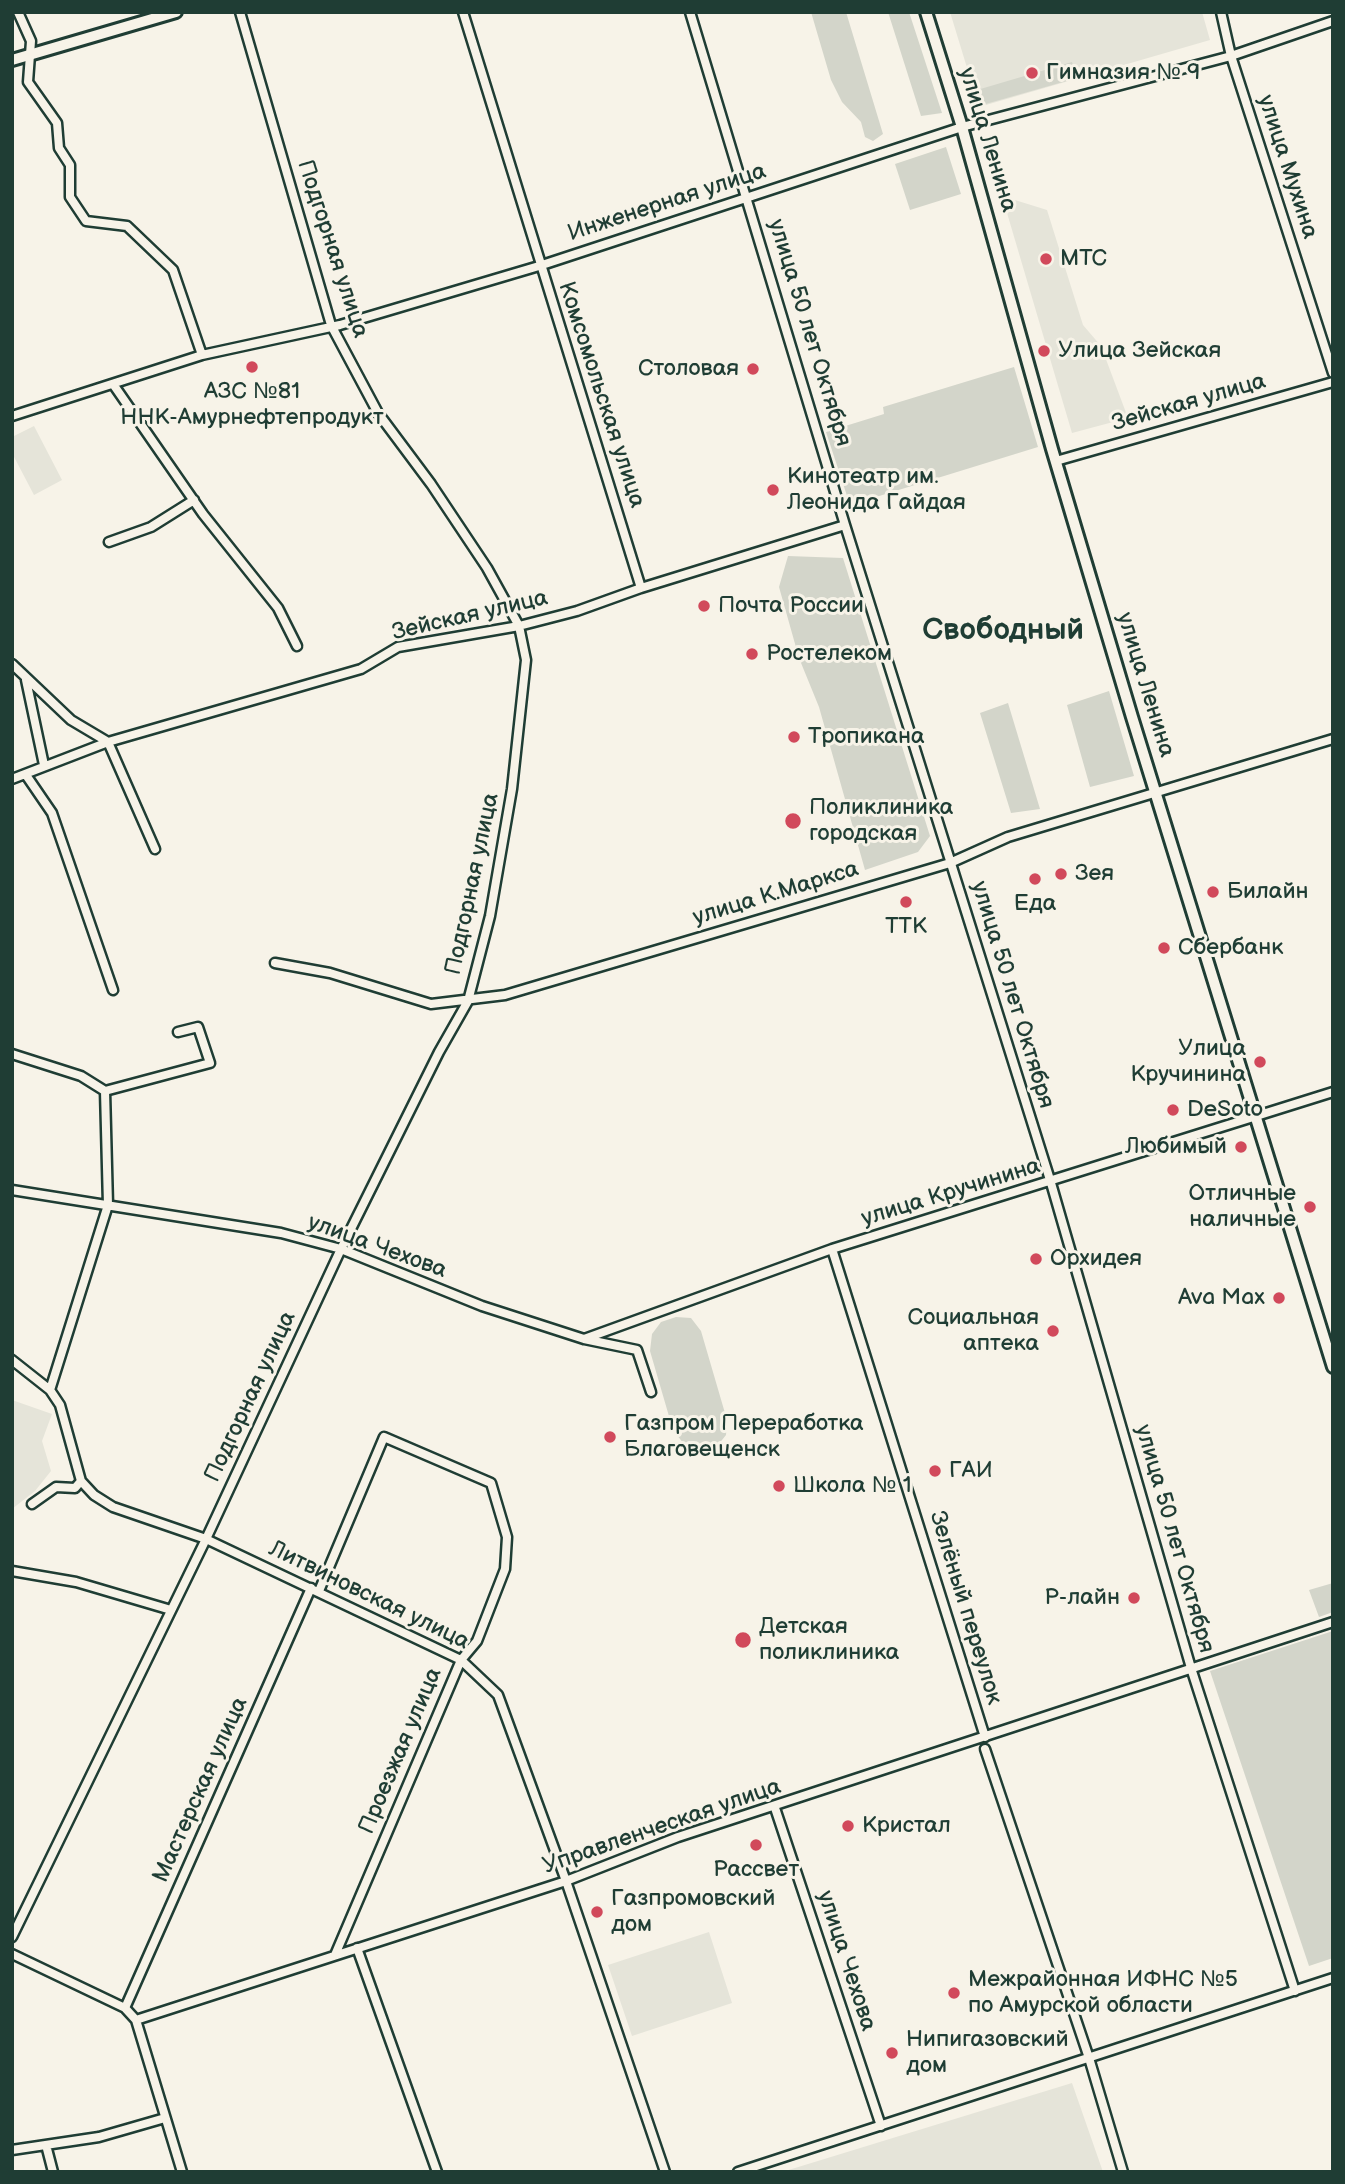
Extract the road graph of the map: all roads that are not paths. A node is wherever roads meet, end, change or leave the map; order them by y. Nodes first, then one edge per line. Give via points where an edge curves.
1 (18, 12) edge
2 (240, 12) edge
3 (463, 12) edge
4 (690, 12) edge
5 (926, 12) edge
6 (1221, 12) edge
7 (171, 13) edge
8 (1333, 21) edge
9 (32, 54) junction
10 (1231, 56) junction
11 (12, 60) edge
12 (962, 127) junction
13 (748, 197) junction
14 (539, 266) junction
15 (331, 325) junction
16 (202, 355) junction
17 (1333, 373) edge
18 (1333, 382) edge
19 (113, 384) junction
20 (12, 416) edge
21 (1056, 461) junction
22 (194, 499) junction
23 (845, 525) junction
24 (109, 542) dead end
25 (641, 588) junction
26 (519, 626) junction
27 (297, 646) dead end
28 (12, 664) edge
29 (26, 680) junction
30 (1333, 738) edge
31 (108, 742) junction
32 (44, 765) junction
33 (26, 775) junction
34 (12, 779) edge
35 (1156, 794) junction
36 (155, 849) dead end
37 (950, 863) junction
38 (275, 963) dead end
39 (113, 990) dead end
40 (468, 1001) junction
41 (178, 1032) dead end
42 (12, 1054) edge
43 (105, 1091) junction
44 (1333, 1092) edge
45 (1258, 1116) junction
46 (1051, 1183) junction
47 (12, 1190) edge
48 (108, 1205) junction
49 (341, 1249) junction
50 (832, 1249) junction
51 (584, 1339) junction
52 (12, 1360) edge
53 (1333, 1367) edge
54 (50, 1390) junction
55 (651, 1392) dead end
56 (81, 1481) junction
57 (491, 1483) joint
58 (32, 1504) dead end
59 (206, 1539) junction
60 (12, 1571) edge
61 (315, 1589) junction
62 (171, 1610) junction
63 (1333, 1622) edge
64 (461, 1660) junction
65 (1191, 1668) junction
66 (985, 1737) junction
67 (985, 1749) dead end
68 (775, 1808) junction
69 (566, 1881) junction
70 (12, 1937) edge
71 (357, 1948) junction
72 (12, 1954) edge
73 (335, 1955) junction
74 (1333, 1978) edge
75 (1295, 1991) junction
76 (125, 2008) junction
77 (136, 2020) junction
78 (1089, 2058) junction
79 (165, 2118) junction
80 (881, 2126) junction
81 (46, 2145) junction
82 (12, 2150) edge
83 (53, 2172) edge
84 (182, 2172) edge
85 (437, 2172) edge
86 (665, 2172) edge
87 (738, 2172) edge
88 (1123, 2172) edge

1 - 9 street
2 - 15 street, Подгорная улица
3 - 14 street, Комсомольская улица
4 - 13 street, улица 50 лет Октября
5 - 12 main road, улица Ленина
6 - 10 street, улица Мухина
7 - 9 main road
8 - 10 street, Инженерная улица
9 - 11 main road
9 - 16 street via 28,82 57,122 59,148 70,166 70,198 86,221 127,226 173,270
10 - 12 street, Инженерная улица
10 - 17 street, улица Мухина
12 - 13 street, Инженерная улица
12 - 21 main road, улица Ленина
13 - 14 street, Инженерная улица
13 - 23 street, улица 50 лет Октября
14 - 15 street, Инженерная улица
14 - 25 street, Комсомольская улица
15 - 16 street, Инженерная улица
15 - 26 street, Подгорная улица via 378,413 480,558
16 - 19 street, Инженерная улица
18 - 21 street, Зейская улица
19 - 20 street, Инженерная улица
19 - 22 street
21 - 35 main road, улица Ленина
22 - 24 street via 151,527
22 - 27 street via 278,608
23 - 25 street, Зейская улица
23 - 37 street, улица 50 лет Октября
25 - 26 street, Зейская улица
26 - 31 street, Зейская улица via 398,647 361,669
26 - 40 street, Подгорная улица via 526,660 512,789 490,916
28 - 29 street
29 - 31 street via 71,720
29 - 32 street
30 - 35 street, улица К.Маркса
31 - 32 street, Зейская улица
31 - 36 street
32 - 33 street, Зейская улица
33 - 34 street, Зейская улица
33 - 39 street via 52,813
35 - 37 street, улица К.Маркса via 1008,837
35 - 45 main road, улица Ленина
37 - 40 street, улица К.Маркса via 505,995
37 - 46 street, улица 50 лет Октября
38 - 40 street, улица К.Маркса via 330,973 430,1004
40 - 49 street, Подгорная улица
41 - 43 street via 198,1027 210,1063
42 - 43 street via 81,1076
43 - 48 street
44 - 45 street, улица Кручинина
45 - 46 street, улица Кручинина
45 - 53 main road, улица Ленина
46 - 50 street, улица Кручинина
46 - 65 street, улица 50 лет Октября
47 - 48 street, улица Чехова
48 - 49 street, улица Чехова via 281,1233
48 - 54 street
49 - 51 street, улица Чехова via 482,1306
49 - 59 street, Подгорная улица
50 - 51 street, улица Кручинина
50 - 66 street, Зелёный переулок
51 - 55 street, улица Чехова via 637,1350
52 - 54 street
54 - 56 street via 67,1424
56 - 58 street via 75,1488 55,1487
56 - 59 street, Литвиновская улица via 113,1507
57 - 61 street, Мастерская улица via 384,1437
57 - 64 street, Проезжая улица via 507,1536 505,1569 477,1641
59 - 61 street, Литвиновская улица
59 - 62 street, Подгорная улица
60 - 62 street via 76,1582
61 - 64 street, Литвиновская улица
61 - 76 street, Мастерская улица
62 - 70 street, Подгорная улица
63 - 65 street, Управленческая улица
64 - 69 street, Литвиновская улица via 498,1695
64 - 73 street, Проезжая улица
65 - 66 street, Управленческая улица
65 - 75 street, улица 50 лет Октября
66 - 68 street, Управленческая улица
67 - 78 street
68 - 69 street, Управленческая улица via 678,1837
68 - 80 street, улица Чехова
69 - 71 street, Управленческая улица
69 - 86 street, Литвиновская улица
71 - 73 street, Управленческая улица
71 - 85 street
72 - 76 street
73 - 77 street, Управленческая улица
74 - 75 street
75 - 78 street
76 - 77 street
77 - 79 street
78 - 80 street
78 - 88 street
79 - 81 street via 99,2137
79 - 84 street
80 - 87 street
81 - 82 street
81 - 83 street

